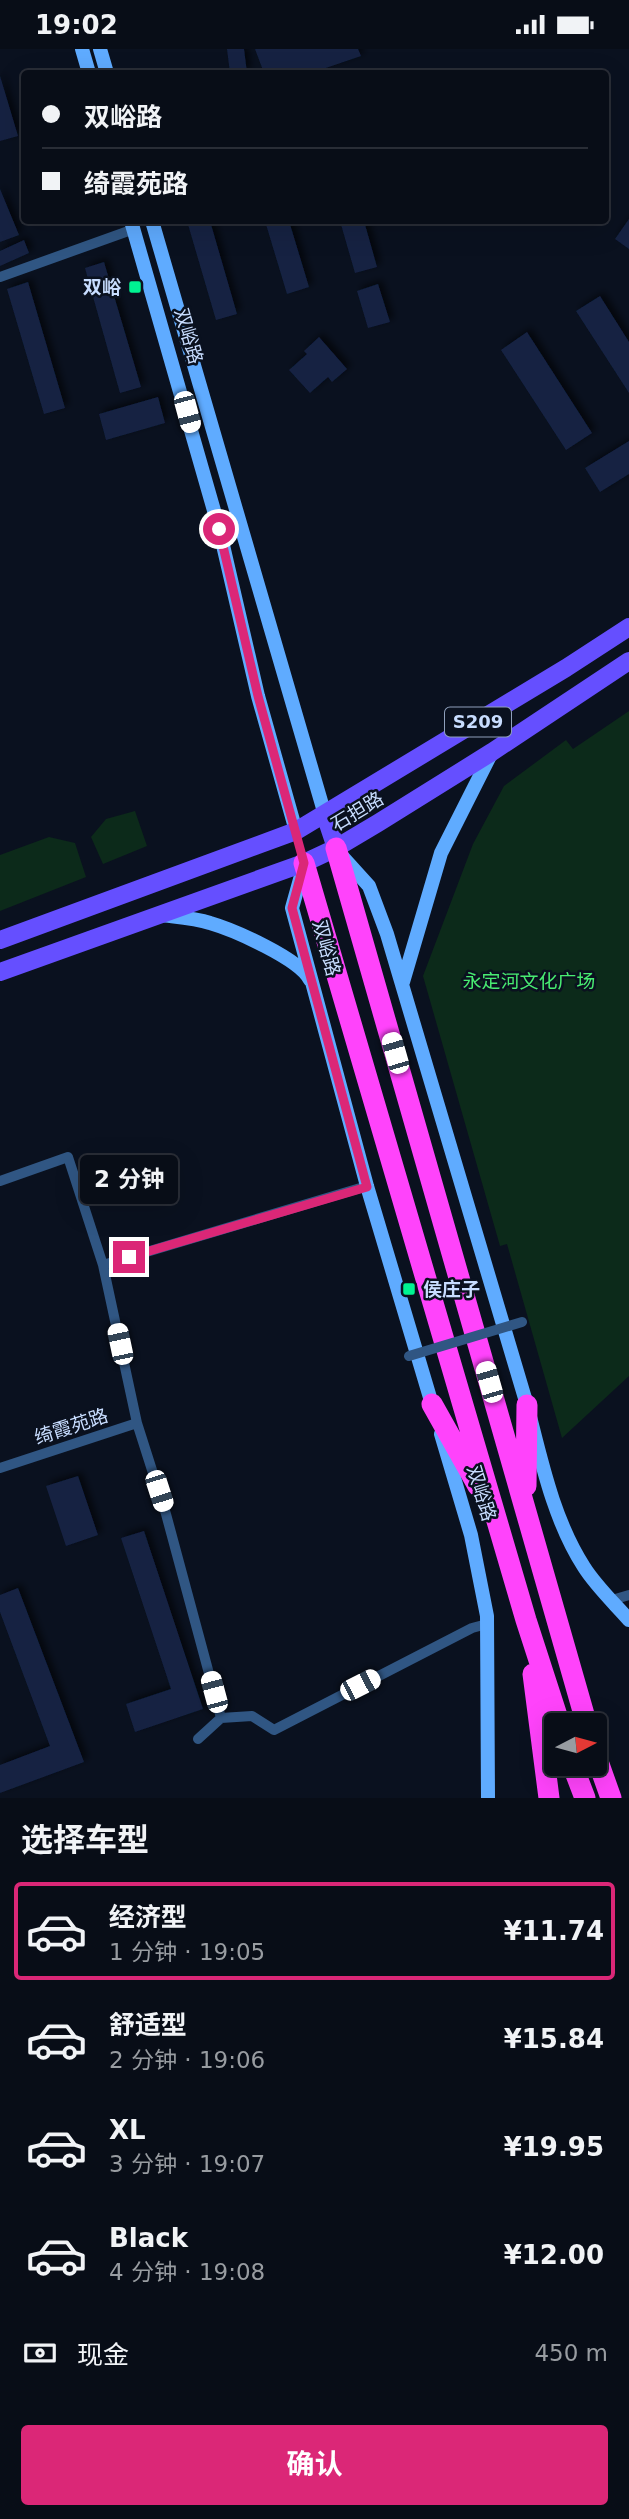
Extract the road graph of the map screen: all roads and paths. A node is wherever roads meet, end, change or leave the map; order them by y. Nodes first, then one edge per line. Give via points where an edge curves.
1 (82, 49) edge
2 (100, 49) edge
3 (88, 70) edge
4 (106, 70) edge
5 (153, 224) edge
6 (133, 225) edge
7 (0, 277) edge
8 (629, 627) edge
9 (629, 661) edge
10 (492, 752) junction
11 (325, 815) junction
12 (296, 831) junction
13 (336, 848) junction
14 (304, 863) junction
15 (161, 915) junction
16 (0, 940) edge
17 (0, 972) edge
18 (403, 982) junction
19 (314, 988) junction
20 (0, 1181) edge
21 (367, 1187) junction
22 (103, 1265) junction
23 (523, 1322) dead end
24 (409, 1356) dead end
25 (432, 1404) junction
26 (527, 1405) junction
27 (137, 1423) junction
28 (0, 1468) edge
29 (525, 1509) junction
30 (496, 1519) junction
31 (629, 1594) edge
32 (612, 1600) junction
33 (526, 1620) junction
34 (629, 1621) edge
35 (487, 1624) junction
36 (556, 1713) edge
37 (584, 1713) edge
38 (221, 1718) junction
39 (198, 1739) dead end
40 (577, 1776) edge
41 (603, 1776) edge
42 (488, 1798) edge
43 (549, 1798) edge
44 (585, 1798) edge
45 (611, 1798) edge

1 - 3 street
2 - 4 street
5 - 11 street, 双峪路
6 - 7 street
6 - 12 street, 双峪路 via 219,529
8 - 11 main road, 石担路 / S209
9 - 10 main road, 石担路 / S209
10 - 13 main road, 石担路 / S209
10 - 18 street via 441,853
11 - 12 main road, 石担路 / S209
11 - 13 main road
12 - 14 main road
12 - 16 main road, 石担路 / S209
13 - 14 main road, 石担路 / S209
13 - 18 street via 369,886
13 - 29 highway, 双峪路
14 - 15 main road, 石担路 / S209
14 - 19 street, 双峪路 via 292,908
14 - 30 highway, 双峪路
15 - 17 main road, 石担路 / S209
15 - 19 street via 209,922 261,944 306,972
18 - 26 street
19 - 21 street, 双峪路
20 - 22 street, 绮霞苑路 via 68,1157
21 - 22 street
21 - 25 street, 双峪路
22 - 27 street, 绮霞苑路
23 - 24 street, bridge
25 - 30 highway
25 - 35 street, 双峪路 via 471,1535
26 - 29 highway
26 - 32 street via 561,1520 584,1567
27 - 28 street, 绮霞苑路
27 - 38 street
29 - 37 highway, 双峪路
30 - 33 highway, 双峪路
31 - 32 street
32 - 34 street
33 - 36 highway, 双峪路
33 - 43 highway
35 - 38 street via 274,1730 252,1716
35 - 42 street, 双峪路
38 - 39 street
40 - 44 highway
41 - 45 highway

